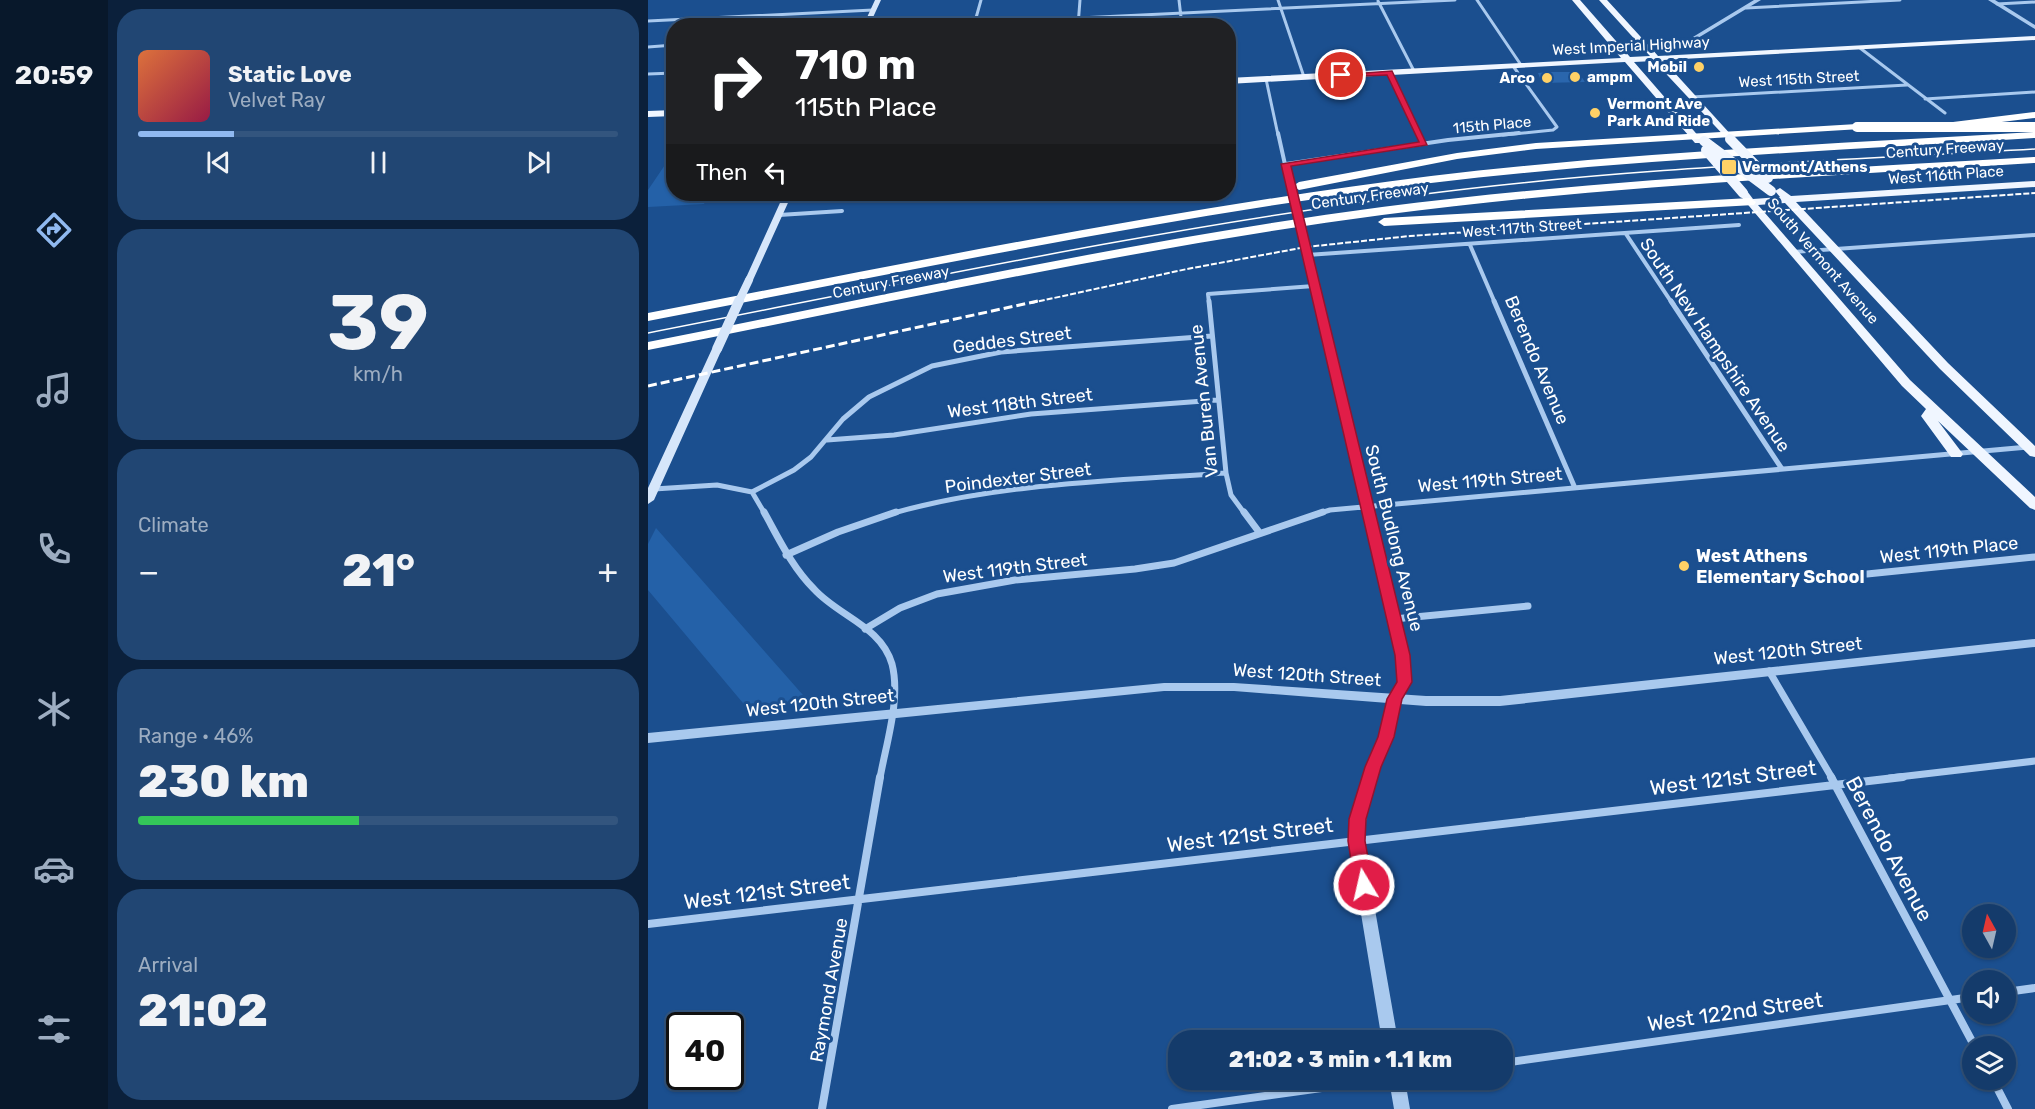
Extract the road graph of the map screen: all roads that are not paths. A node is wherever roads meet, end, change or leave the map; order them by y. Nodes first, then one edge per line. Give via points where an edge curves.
1 (878, 0) edge
2 (981, 0) edge
3 (1080, 0) edge
4 (1179, 0) edge
5 (1278, 0) edge
6 (1455, 0) edge
7 (1477, 0) edge
8 (1576, 0) edge
9 (1603, 0) edge
10 (1758, 0) edge
11 (1900, 0) edge
12 (1991, 0) edge
13 (1379, 2) edge
14 (2035, 2) edge
15 (1997, 4) junction
16 (1281, 8) junction
17 (1746, 8) junction
18 (873, 10) junction
19 (1180, 13) junction
20 (709, 18) edge
21 (870, 18) edge
22 (976, 18) edge
23 (1078, 18) joint
24 (1181, 18) edge
25 (666, 20) edge
26 (648, 21) edge
27 (2035, 27) edge
28 (2035, 38) edge
29 (1686, 43) junction
30 (666, 45) edge
31 (648, 46) edge
32 (1646, 47) junction
33 (1860, 48) junction
34 (1687, 57) junction
35 (1656, 58) junction
36 (1629, 60) junction
37 (1517, 66) junction
38 (1414, 71) junction
39 (1389, 72) junction
40 (666, 73) edge
41 (648, 74) edge
42 (1304, 77) junction
43 (1266, 79) junction
44 (1236, 81) edge
45 (1907, 85) junction
46 (2035, 92) edge
47 (1692, 97) junction
48 (1925, 99) junction
49 (666, 108) edge
50 (648, 109) edge
51 (666, 113) edge
52 (1945, 113) dead end
53 (648, 114) edge
54 (2035, 115) edge
55 (2035, 127) edge
56 (2035, 135) edge
57 (1728, 136) junction
58 (1698, 139) junction
59 (2035, 141) edge
60 (1424, 144) junction
61 (2035, 153) edge
62 (1754, 154) junction
63 (2035, 162) edge
64 (1286, 164) junction
65 (1888, 169) junction
66 (1488, 173) junction
67 (2035, 184) edge
68 (1776, 191) junction
69 (1747, 198) junction
70 (1236, 199) edge
71 (1789, 200) junction
72 (785, 201) edge
73 (1227, 201) edge
74 (842, 210) dead end
75 (779, 215) junction
76 (1739, 225) dead end
77 (1626, 234) junction
78 (2035, 235) edge
79 (1077, 236) junction
80 (1190, 241) junction
81 (1470, 245) junction
82 (1836, 249) junction
83 (1793, 252) junction
84 (1307, 255) junction
85 (1314, 286) junction
86 (648, 317) edge
87 (1212, 336) junction
88 (648, 346) edge
89 (1217, 400) junction
90 (1933, 408) junction
91 (827, 440) junction
92 (2032, 450) edge
93 (1980, 452) junction
94 (1956, 454) junction
95 (1782, 470) junction
96 (1226, 473) junction
97 (1575, 488) junction
98 (653, 489) junction
99 (752, 492) junction
100 (648, 500) edge
101 (2035, 505) edge
102 (1366, 506) junction
103 (1259, 532) junction
104 (786, 555) junction
105 (2035, 557) edge
106 (1867, 574) dead end
107 (1528, 606) dead end
108 (1394, 619) junction
109 (865, 629) junction
110 (2035, 643) edge
111 (1769, 671) junction
112 (1395, 699) junction
113 (891, 714) junction
114 (648, 738) edge
115 (2035, 761) edge
116 (1835, 784) junction
117 (1356, 841) junction
118 (860, 899) junction
119 (648, 924) edge
120 (2035, 988) edge
121 (2016, 991) edge
122 (1962, 998) edge
123 (1949, 1000) junction
124 (1388, 1030) edge
125 (1969, 1036) edge
126 (1513, 1062) edge
127 (1308, 1090) edge
128 (1398, 1090) edge
129 (1998, 1090) edge
130 (822, 1109) edge
131 (1172, 1109) edge
132 (1401, 1109) edge
133 (2008, 1109) edge

1 - 18 main road
2 - 22 street
3 - 23 street
4 - 19 street
5 - 16 street
6 - 13 street
7 - 37 street
8 - 36 main road, South Vermont Avenue
9 - 32 main road, South Vermont Avenue
10 - 17 street
11 - 17 street
12 - 15 street
13 - 16 street
13 - 38 street
14 - 15 street
15 - 27 street
16 - 19 street
16 - 42 street
17 - 29 street
18 - 20 street
18 - 21 main road
19 - 23 street
19 - 24 street
25 - 26 street
28 - 33 main road, West Imperial Highway
29 - 32 main road via 1668,48
29 - 34 main road via 1681,49
30 - 31 street
32 - 35 main road, South Vermont Avenue
33 - 34 main road, West Imperial Highway
33 - 45 street
34 - 35 main road, West Imperial Highway
35 - 36 main road, West Imperial Highway
35 - 47 main road, South Vermont Avenue
36 - 37 main road, West Imperial Highway
36 - 58 main road, South Vermont Avenue
37 - 38 main road, West Imperial Highway
37 - 60 street, 115th Place via 1557,128
38 - 39 main road, West Imperial Highway
39 - 42 main road, West Imperial Highway
39 - 60 street
40 - 41 street
42 - 43 main road, West Imperial Highway
43 - 44 main road, West Imperial Highway
43 - 64 street, South Budlong Avenue
45 - 47 street, West 115th Street
45 - 48 street
46 - 48 street
47 - 57 main road, South Vermont Avenue
48 - 52 street
49 - 50 main road
51 - 53 main road
54 - 66 highway via 1810,142
55 - 57 highway, bridge via 1857,127
56 - 62 highway, Century Freeway
57 - 58 highway
57 - 68 main road, South Vermont Avenue, bridge
58 - 68 main road, bridge
58 - 69 main road, South Vermont Avenue, bridge
58 - 70 highway via 1536,146 1457,156
59 - 62 highway
60 - 64 street, 115th Place
61 - 65 highway
62 - 66 highway, Century Freeway
63 - 65 highway, Century Freeway
64 - 84 street, South Budlong Avenue, bridge
65 - 80 highway, Century Freeway via 1510,195 1319,219
66 - 79 highway, Century Freeway via 1282,200
67 - 71 main road, West 116th Place
68 - 71 main road
69 - 71 main road, West 116th Place
69 - 80 highway via 1474,215
69 - 83 main road, South Vermont Avenue
71 - 82 main road, South Vermont Avenue
72 - 75 main road
73 - 79 highway
74 - 75 street
75 - 98 main road, bridge
76 - 77 street, West 117th Street
77 - 81 street, West 117th Street
77 - 95 street, South New Hampshire Avenue
78 - 82 street
79 - 86 highway, Century Freeway
80 - 88 highway, Century Freeway
81 - 84 street, West 117th Street
81 - 97 street, Berendo Avenue
82 - 83 street
82 - 92 main road, South Vermont Avenue via 1944,366
83 - 90 main road, South Vermont Avenue via 1906,383
84 - 85 street, South Budlong Avenue
85 - 87 street, Van Buren Avenue via 1208,294
85 - 102 street, South Budlong Avenue
87 - 89 street, Van Buren Avenue
87 - 91 street, Geddes Street via 1001,352 951,360 912,374 869,397 843,419
89 - 91 street, West 118th Street via 1010,416 856,440
89 - 96 street, Van Buren Avenue
90 - 93 main road, South Vermont Avenue
90 - 94 main road via 1928,416
91 - 99 street, Geddes Street via 794,470
92 - 93 street, West 119th Street
93 - 94 street, West 119th Street
93 - 101 main road, South Vermont Avenue
94 - 95 street, West 119th Street
95 - 97 street, West 119th Street
96 - 103 street, Van Buren Avenue via 1231,495
96 - 104 street, Poindexter Street via 986,493 876,518
97 - 102 street, West 119th Street
98 - 99 street via 717,485
98 - 100 main road
99 - 104 street, Raymond Avenue
102 - 103 street, West 119th Street via 1329,510
102 - 108 street, South Budlong Avenue
103 - 109 street, West 119th Street via 1219,551 1174,564 951,589 900,607
104 - 109 street, Raymond Avenue via 822,598
105 - 106 street, West 119th Place
107 - 108 street
108 - 112 street, South Budlong Avenue via 1404,682
109 - 113 street, Raymond Avenue via 883,645 892,663 895,673
110 - 111 street, West 120th Street
111 - 112 street, West 120th Street via 1500,701
111 - 116 street, Berendo Avenue
112 - 113 street, West 120th Street via 1234,687 1164,687
112 - 117 street, South Budlong Avenue via 1386,737 1364,794
113 - 114 street, West 120th Street
113 - 118 street, Raymond Avenue
115 - 116 street, West 121st Street
116 - 117 street, West 121st Street
116 - 123 street, Berendo Avenue
117 - 118 street, West 121st Street
117 - 124 street, South Budlong Avenue
118 - 119 street, West 121st Street
118 - 130 street, Raymond Avenue
120 - 121 street
122 - 123 street, West 122nd Street
123 - 125 street, Berendo Avenue
123 - 126 street, West 122nd Street
127 - 131 street
128 - 132 street
129 - 133 street

